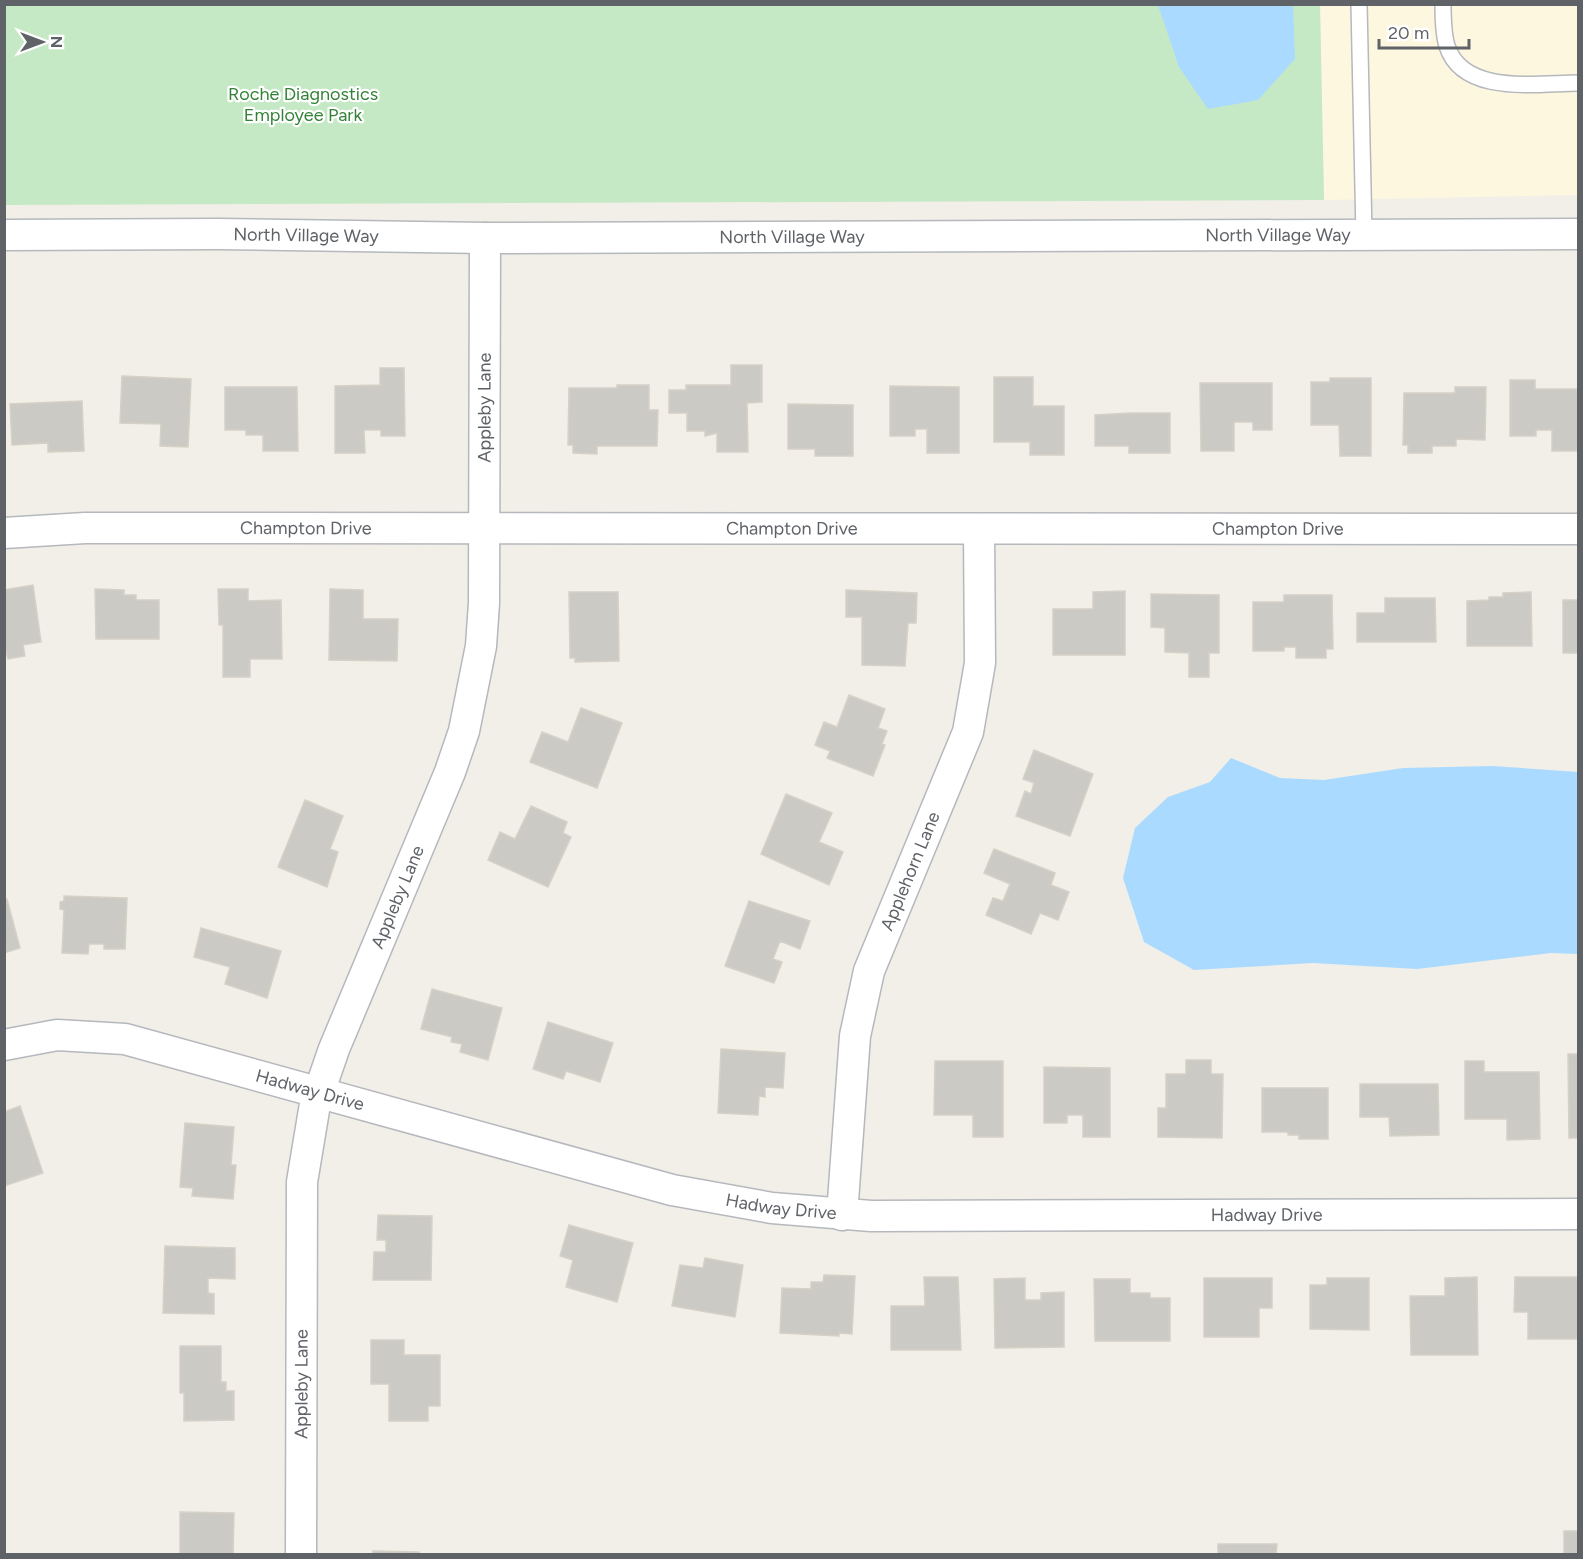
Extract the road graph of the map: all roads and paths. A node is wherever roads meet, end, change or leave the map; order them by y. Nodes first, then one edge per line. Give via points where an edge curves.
1 (1359, 4) edge
2 (1443, 4) edge
3 (1578, 83) edge
4 (1578, 234) edge
5 (4, 235) edge
6 (1364, 236) junction
7 (485, 238) junction
8 (482, 529) junction
9 (1578, 529) edge
10 (979, 530) junction
11 (4, 533) edge
12 (4, 1045) edge
13 (320, 1092) junction
14 (842, 1215) junction
15 (1578, 1215) edge
16 (301, 1554) edge

1 - 6 lane
2 - 3 lane via 1447,47 1469,74 1488,83
4 - 6 street, North Village Way
5 - 7 street, North Village Way
6 - 7 street, North Village Way
7 - 8 street, Appleby Lane
8 - 10 street, Champton Drive
8 - 11 street, Champton Drive via 85,528
8 - 13 street, Appleby Lane via 481,646 464,731
9 - 10 street, Champton Drive
10 - 14 street, Applehorn Lane via 980,663 968,732 869,971 855,1036
12 - 13 street, Hadway Drive via 57,1035 111,1037
13 - 14 street, Hadway Drive via 679,1192 742,1204
13 - 16 street, Appleby Lane via 302,1182
14 - 15 street, Hadway Drive

